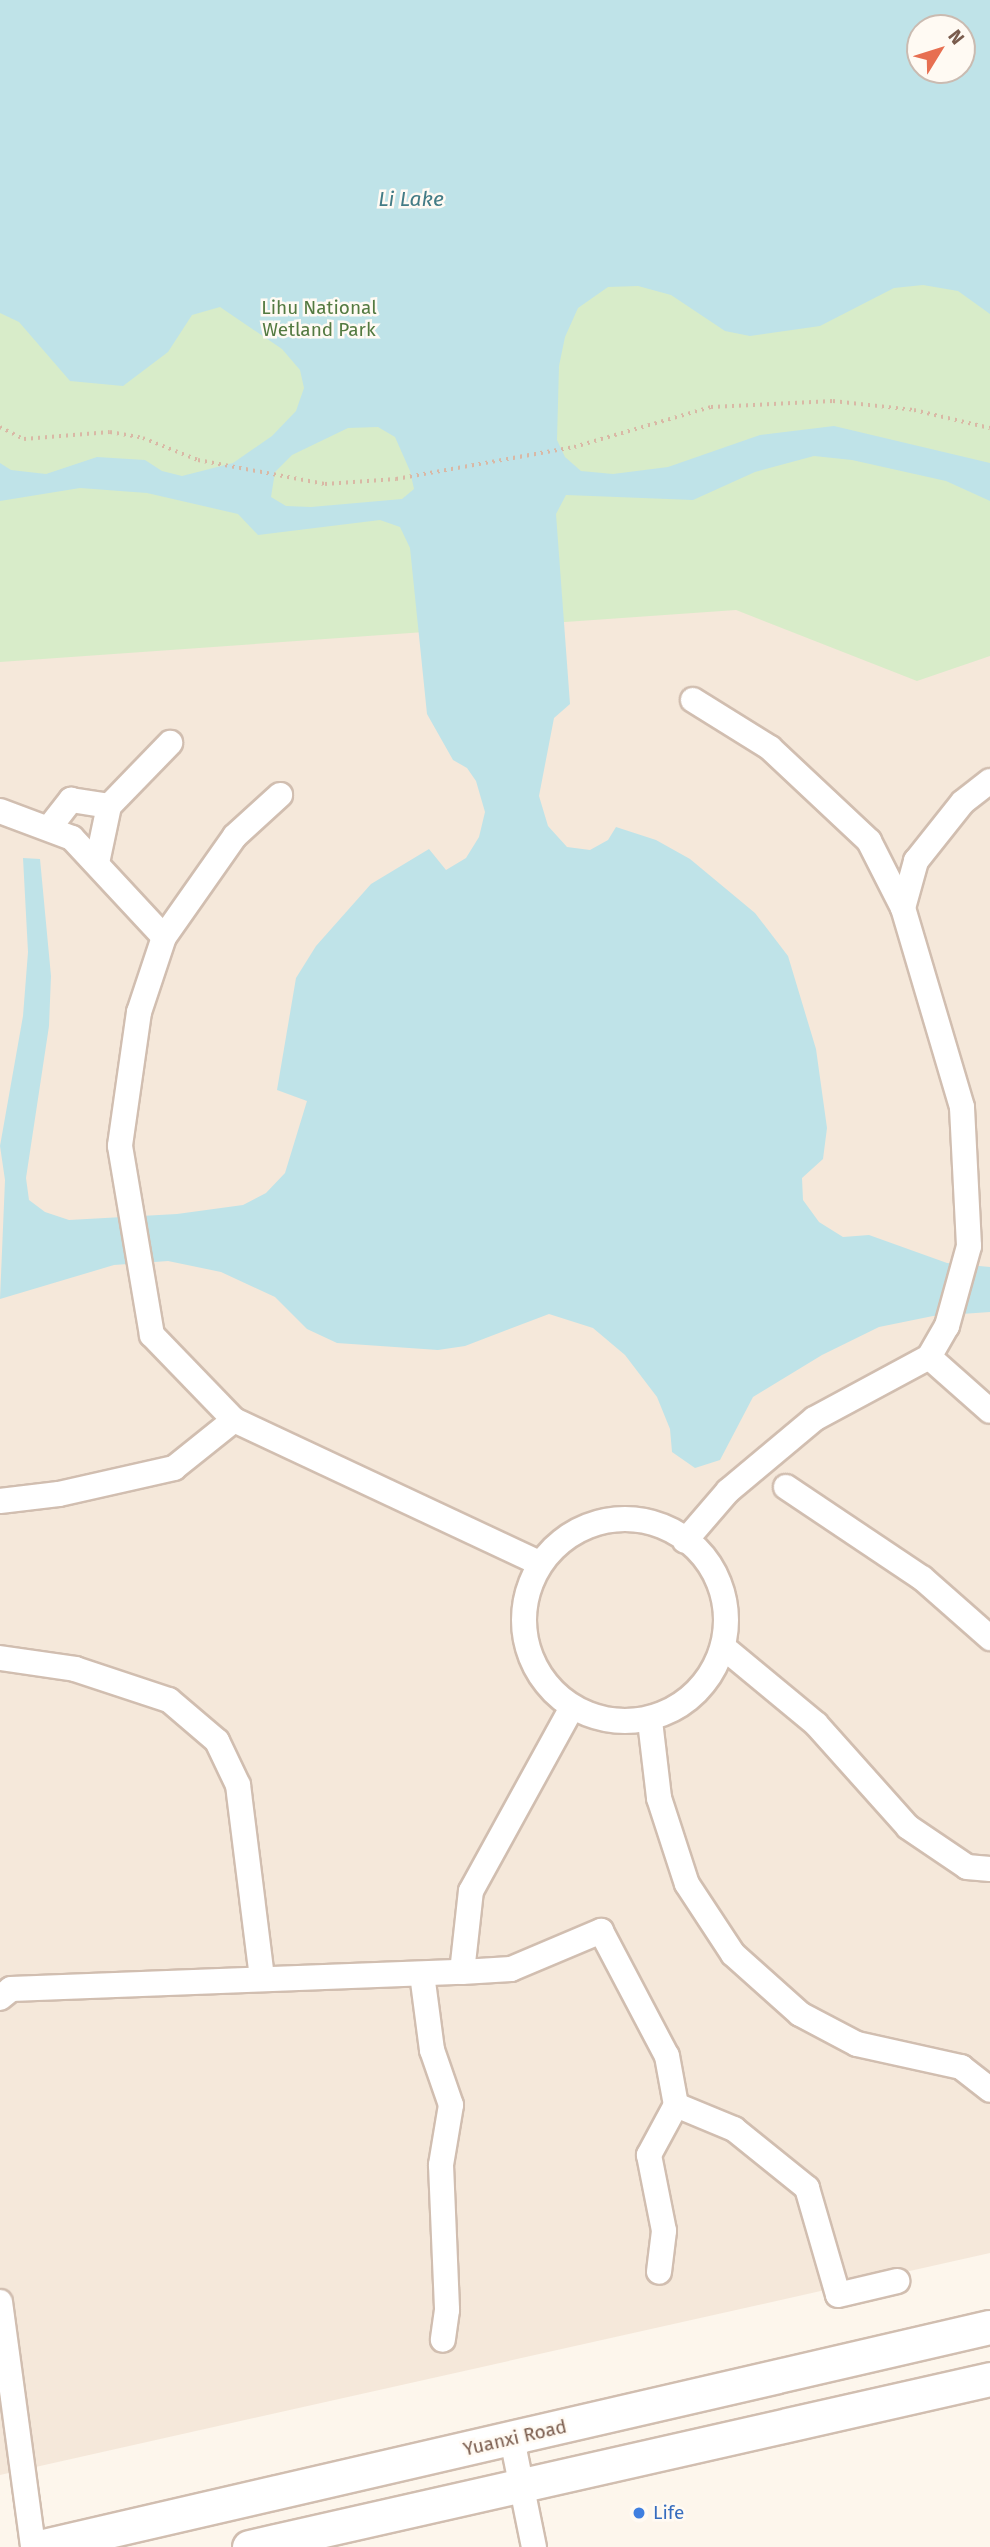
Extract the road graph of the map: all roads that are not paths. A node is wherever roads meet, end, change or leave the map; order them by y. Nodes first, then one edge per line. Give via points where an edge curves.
1 (693, 700) dead end
2 (170, 743) dead end
3 (990, 781) edge
4 (280, 794) dead end
5 (109, 806) junction
6 (0, 811) edge
7 (49, 828) junction
8 (97, 863) junction
9 (903, 908) junction
10 (164, 937) junction
11 (929, 1357) junction
12 (990, 1411) edge
13 (234, 1420) junction
14 (786, 1487) dead end
15 (0, 1501) edge
16 (685, 1541) junction
17 (540, 1563) junction
18 (990, 1638) edge
19 (723, 1647) junction
20 (0, 1658) edge
21 (572, 1707) junction
22 (650, 1721) junction
23 (990, 1869) edge
24 (462, 1972) junction
25 (422, 1974) junction
26 (262, 1977) junction
27 (4, 1990) edge
28 (990, 2090) edge
29 (676, 2105) junction
30 (659, 2272) dead end
31 (897, 2281) dead end
32 (0, 2302) edge
33 (990, 2327) edge
34 (443, 2340) dead end
35 (990, 2379) edge
36 (512, 2439) junction
37 (520, 2483) junction
38 (33, 2547) edge
39 (39, 2547) edge
40 (249, 2547) edge
41 (534, 2547) edge

1 - 9 street via 770,748 869,841
2 - 5 street
3 - 9 street via 963,802 916,861
4 - 10 street via 235,836
5 - 7 street via 71,800
5 - 8 street
6 - 7 street
7 - 8 street via 72,838
8 - 10 street
9 - 11 street via 961,1107 969,1246 947,1326
10 - 13 street via 139,1012 120,1146 152,1335
11 - 12 street
11 - 16 street via 814,1419 728,1491
13 - 15 street via 174,1468 59,1494
13 - 17 street
14 - 18 street via 922,1578
16 - 17 street via 667,1527 620,1517 574,1530
16 - 19 street via 705,1556 725,1600
17 - 21 street via 524,1601 525,1642 542,1679
19 - 22 street via 700,1689
19 - 23 street via 816,1724 908,1827 967,1867
20 - 26 street via 75,1669 169,1700 217,1741 237,1785
21 - 22 street via 616,1722
21 - 24 street via 471,1891
22 - 28 street via 659,1798 687,1884 733,1954 800,2014 856,2044 961,2067
24 - 25 street
24 - 29 street via 511,1969 601,1931 667,2056
25 - 26 street
25 - 34 street via 432,2050 451,2105 441,2165 447,2310
26 - 27 street
29 - 30 street via 649,2155 664,2231
29 - 31 street via 734,2129 807,2188 838,2295
32 - 38 street
33 - 36 main road, Yuanxi Road
35 - 37 main road
36 - 37 street
36 - 39 main road, Yuanxi Road
37 - 40 main road
37 - 41 street

